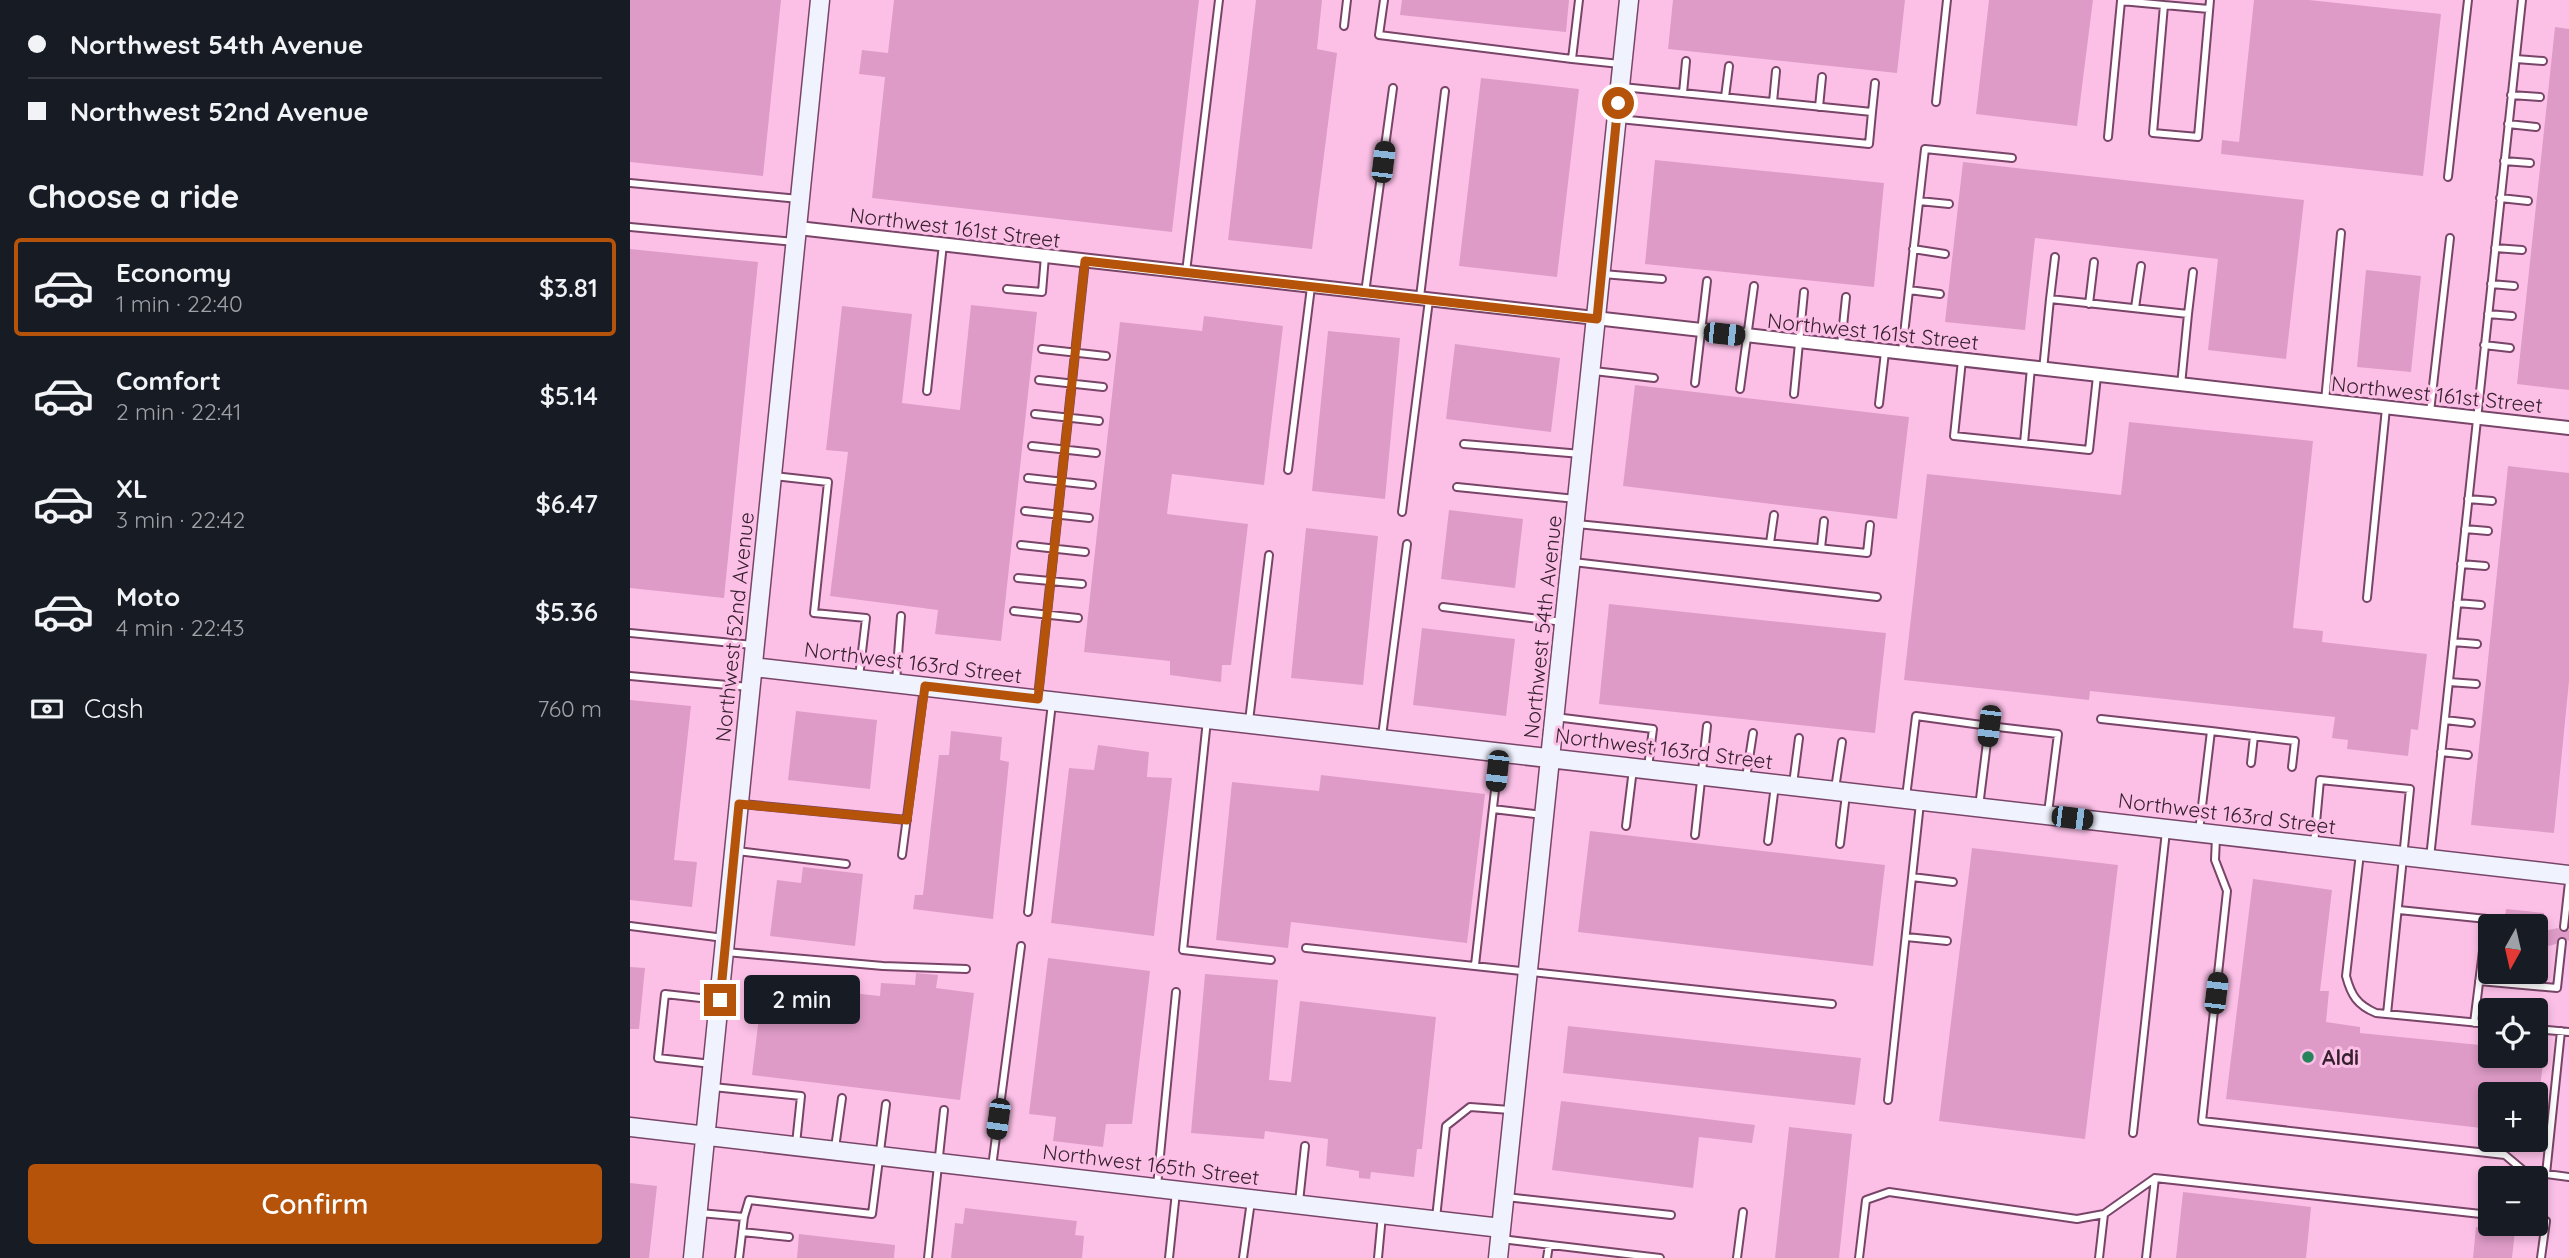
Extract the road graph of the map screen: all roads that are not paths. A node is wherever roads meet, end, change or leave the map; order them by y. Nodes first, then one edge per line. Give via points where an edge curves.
1 (820, 0) edge
2 (1219, 0) edge
3 (1347, 0) edge
4 (1384, 0) edge
5 (1579, 0) edge
6 (1629, 0) edge
7 (1947, 0) edge
8 (2210, 0) edge
9 (2468, 0) edge
10 (2522, 0) edge
11 (2164, 5) junction
12 (2210, 9) junction
13 (1344, 26) dead end
14 (1572, 59) junction
15 (2515, 59) junction
16 (1686, 61) dead end
17 (2543, 61) dead end
18 (1622, 64) junction
19 (1728, 66) dead end
20 (1776, 71) dead end
21 (1822, 77) dead end
22 (1875, 83) dead end
23 (1620, 87) junction
24 (1393, 88) dead end
25 (1445, 91) dead end
26 (1682, 93) junction
27 (2511, 95) junction
28 (1725, 97) junction
29 (2540, 97) dead end
30 (1773, 102) junction
31 (1936, 102) dead end
32 (1819, 107) junction
33 (1872, 112) junction
34 (1617, 119) junction
35 (2508, 124) junction
36 (2536, 127) dead end
37 (2109, 137) dead end
38 (2012, 158) dead end
39 (2504, 161) junction
40 (2530, 163) dead end
41 (2448, 177) dead end
42 (630, 183) edge
43 (2500, 198) junction
44 (801, 199) junction
45 (1919, 201) junction
46 (2528, 201) dead end
47 (1949, 204) dead end
48 (630, 227) edge
49 (2341, 233) dead end
50 (797, 235) junction
51 (2451, 238) dead end
52 (943, 244) junction
53 (2495, 248) junction
54 (1913, 249) junction
55 (2522, 250) dead end
56 (1945, 254) dead end
57 (1045, 256) junction
58 (2055, 257) dead end
59 (1085, 261) junction
60 (2094, 262) dead end
61 (2141, 266) dead end
62 (1186, 272) junction
63 (2193, 272) dead end
64 (1602, 273) junction
65 (1662, 279) dead end
66 (1707, 281) dead end
67 (2491, 284) junction
68 (1754, 286) dead end
69 (2514, 286) dead end
70 (1311, 287) junction
71 (1007, 289) dead end
72 (1909, 290) junction
73 (1804, 292) dead end
74 (1366, 293) junction
75 (1940, 294) dead end
76 (1846, 297) dead end
77 (2050, 299) junction
78 (1424, 300) junction
79 (2089, 304) junction
80 (2135, 308) junction
81 (2188, 314) junction
82 (2488, 314) junction
83 (2512, 316) dead end
84 (1597, 319) junction
85 (1701, 331) junction
86 (1747, 336) junction
87 (1799, 342) junction
88 (2484, 345) junction
89 (1841, 347) junction
90 (2510, 348) dead end
91 (1042, 349) dead end
92 (1075, 352) junction
93 (1885, 352) junction
94 (1902, 354) junction
95 (1106, 356) dead end
96 (1962, 360) junction
97 (2037, 369) junction
98 (1592, 371) junction
99 (2097, 376) junction
100 (1654, 378) dead end
101 (1039, 380) dead end
102 (1695, 383) dead end
103 (1071, 384) junction
104 (2180, 385) junction
105 (1103, 387) dead end
106 (1740, 389) dead end
107 (927, 391) dead end
108 (1794, 394) dead end
109 (2325, 401) junction
110 (1879, 404) dead end
111 (2386, 408) junction
112 (2430, 412) junction
113 (1035, 414) dead end
114 (1068, 417) junction
115 (2477, 417) junction
116 (1099, 421) dead end
117 (2569, 428) edge
118 (2024, 443) junction
119 (1464, 444) dead end
120 (1032, 446) dead end
121 (1064, 450) junction
122 (1096, 453) dead end
123 (1583, 454) junction
124 (1288, 470) dead end
125 (773, 476) junction
126 (1028, 478) dead end
127 (1061, 481) junction
128 (1092, 485) dead end
129 (1458, 487) dead end
130 (1578, 499) junction
131 (2468, 499) junction
132 (2492, 501) dead end
133 (1025, 511) dead end
134 (1402, 512) dead end
135 (1057, 515) junction
136 (1773, 515) dead end
137 (1089, 518) dead end
138 (1824, 521) dead end
139 (1576, 524) junction
140 (1870, 525) dead end
141 (2465, 529) junction
142 (2488, 531) dead end
143 (1770, 543) junction
144 (1406, 544) dead end
145 (1021, 545) dead end
146 (1821, 548) junction
147 (1054, 549) junction
148 (1085, 552) dead end
149 (1269, 555) dead end
150 (1572, 562) junction
151 (2461, 564) junction
152 (2485, 566) dead end
153 (1018, 578) dead end
154 (1050, 581) junction
155 (1082, 584) dead end
156 (1877, 597) dead end
157 (2367, 598) dead end
158 (2457, 603) junction
159 (2481, 605) dead end
160 (1443, 607) dead end
161 (1014, 611) dead end
162 (1046, 615) junction
163 (901, 616) dead end
164 (1078, 618) dead end
165 (1565, 622) junction
166 (630, 633) edge
167 (2453, 642) junction
168 (2477, 644) dead end
169 (755, 645) junction
170 (753, 667) junction
171 (630, 676) edge
172 (859, 679) junction
173 (2449, 682) junction
174 (895, 683) junction
175 (2476, 684) dead end
176 (925, 686) junction
177 (751, 687) junction
178 (1045, 700) junction
179 (1555, 717) junction
180 (1207, 718) junction
181 (2101, 719) dead end
182 (2445, 720) junction
183 (1249, 723) junction
184 (2471, 723) dead end
185 (1707, 726) dead end
186 (1989, 726) junction
187 (2211, 731) junction
188 (1753, 733) dead end
189 (2254, 736) junction
190 (1382, 738) junction
191 (1799, 738) dead end
192 (1842, 742) dead end
193 (1499, 751) junction
194 (2441, 752) junction
195 (2468, 755) dead end
196 (1551, 757) junction
197 (2251, 763) dead end
198 (2292, 767) dead end
199 (1640, 768) junction
200 (1703, 775) junction
201 (1746, 780) junction
202 (1775, 783) junction
203 (1793, 786) junction
204 (1841, 791) junction
205 (1913, 800) junction
206 (739, 804) junction
207 (1979, 807) junction
208 (1493, 809) junction
209 (1545, 815) junction
210 (2048, 816) junction
211 (907, 820) junction
212 (1626, 826) dead end
213 (2166, 829) junction
214 (2208, 834) junction
215 (1695, 835) dead end
216 (1768, 841) dead end
217 (1840, 844) dead end
218 (2314, 846) junction
219 (735, 851) junction
220 (2360, 852) junction
221 (902, 855) dead end
222 (2403, 856) junction
223 (2430, 859) junction
224 (846, 864) dead end
225 (2569, 875) edge
226 (1912, 877) junction
227 (2569, 881) edge
228 (1953, 882) dead end
229 (2399, 910) junction
230 (1028, 912) dead end
231 (2478, 918) edge
232 (630, 926) edge
233 (2564, 927) dead end
234 (1906, 937) junction
235 (1947, 941) dead end
236 (2562, 942) dead end
237 (725, 945) junction
238 (1021, 946) dead end
239 (1306, 948) dead end
240 (1271, 960) dead end
241 (1475, 965) junction
242 (966, 969) dead end
243 (1528, 970) junction
244 (2480, 984) edge
245 (2513, 984) edge
246 (1176, 992) dead end
247 (720, 1000) junction
248 (1832, 1004) dead end
249 (2387, 1014) junction
250 (2474, 1023) junction
251 (2478, 1023) edge
252 (2565, 1032) edge
253 (713, 1064) junction
254 (711, 1087) junction
255 (842, 1098) dead end
256 (1888, 1100) dead end
257 (886, 1104) dead end
258 (944, 1110) dead end
259 (1513, 1111) junction
260 (630, 1127) edge
261 (2133, 1133) dead end
262 (706, 1135) junction
263 (796, 1146) junction
264 (1305, 1146) dead end
265 (835, 1150) junction
266 (880, 1156) junction
267 (938, 1162) junction
268 (2518, 1166) edge
269 (2547, 1166) edge
270 (991, 1169) junction
271 (2548, 1174) edge
272 (2569, 1177) edge
273 (2155, 1178) junction
274 (1157, 1188) junction
275 (1176, 1190) junction
276 (1504, 1197) junction
277 (1252, 1199) junction
278 (1299, 1204) junction
279 (1743, 1212) dead end
280 (698, 1213) junction
281 (2478, 1213) edge
282 (1382, 1214) junction
283 (2104, 1214) junction
284 (1671, 1215) dead end
285 (744, 1217) junction
286 (1436, 1220) junction
287 (742, 1232) junction
288 (1500, 1233) junction
289 (2544, 1236) edge
290 (789, 1237) dead end
291 (1549, 1245) junction
292 (694, 1258) edge
293 (739, 1258) edge
294 (928, 1258) edge
295 (1169, 1258) edge
296 (1243, 1258) edge
297 (1378, 1258) edge
298 (1497, 1258) edge
299 (1547, 1258) edge
300 (1660, 1258) edge
301 (1737, 1258) edge
302 (1859, 1258) edge
303 (2099, 1258) edge
304 (2146, 1258) edge
305 (2541, 1258) edge

1 - 44 street, Northwest 52nd Avenue
2 - 62 lane
3 - 13 lane
4 - 14 lane via 1379,36
5 - 14 lane
6 - 18 street, Northwest 54th Avenue
7 - 31 lane
8 - 12 lane
9 - 41 lane
10 - 15 lane
11 - 12 lane
11 - 12 lane via 2153,134 2198,137
11 - 37 lane via 2121,1
14 - 18 lane
15 - 17 lane
15 - 27 lane
16 - 26 lane
18 - 23 street, Northwest 54th Avenue
19 - 28 lane
20 - 30 lane
21 - 32 lane
22 - 33 lane
23 - 26 lane
23 - 34 street, Northwest 54th Avenue
24 - 74 lane
25 - 78 lane
26 - 28 lane
27 - 29 lane
27 - 35 lane
28 - 30 lane
30 - 32 lane
32 - 33 lane
33 - 34 lane via 1868,144
34 - 64 street, Northwest 54th Avenue
35 - 36 lane
35 - 39 lane
38 - 45 lane via 1925,149
39 - 40 lane
39 - 43 lane
42 - 44 lane
43 - 46 lane
43 - 53 lane
44 - 50 street, Northwest 52nd Avenue
45 - 47 lane
45 - 54 lane
48 - 50 lane
49 - 109 lane
50 - 52 street, Northwest 161st Street
50 - 125 street, Northwest 52nd Avenue
51 - 112 lane
52 - 57 street, Northwest 161st Street
52 - 107 lane
53 - 55 lane
53 - 67 lane
54 - 56 lane
54 - 72 lane
57 - 59 street, Northwest 161st Street
57 - 71 lane via 1042,292
58 - 77 lane
59 - 62 street, Northwest 161st Street
59 - 92 lane
60 - 79 lane
61 - 80 lane
62 - 70 street, Northwest 161st Street
63 - 81 lane
64 - 65 lane
64 - 84 street, Northwest 54th Avenue
66 - 85 lane
67 - 69 lane
67 - 82 lane
68 - 86 lane
70 - 74 street, Northwest 161st Street
70 - 124 lane
72 - 75 lane
72 - 94 lane
73 - 87 lane
74 - 78 street, Northwest 161st Street
76 - 89 lane
77 - 79 lane
77 - 97 lane
78 - 84 street, Northwest 161st Street
78 - 134 lane
79 - 80 lane
80 - 81 lane
81 - 104 lane
82 - 83 lane
82 - 88 lane
84 - 85 street, Northwest 161st Street
84 - 98 street, Northwest 54th Avenue
85 - 86 street, Northwest 161st Street
85 - 102 lane
86 - 87 street, Northwest 161st Street
86 - 106 lane
87 - 89 street, Northwest 161st Street
87 - 108 lane
88 - 90 lane
88 - 115 lane
89 - 93 street, Northwest 161st Street
91 - 92 lane
92 - 95 lane
92 - 103 lane
93 - 94 street, Northwest 161st Street
93 - 110 lane
94 - 96 street, Northwest 161st Street
96 - 97 street, Northwest 161st Street
96 - 118 lane via 1954,436
97 - 99 street, Northwest 161st Street
97 - 118 lane
98 - 100 lane
98 - 123 street, Northwest 54th Avenue
99 - 104 street, Northwest 161st Street
99 - 118 lane via 2089,450
101 - 103 lane
103 - 105 lane
103 - 114 lane
104 - 109 street, Northwest 161st Street
109 - 111 street, Northwest 161st Street
111 - 112 street, Northwest 161st Street
111 - 157 lane
112 - 115 street, Northwest 161st Street
113 - 114 lane
114 - 116 lane
114 - 121 lane
115 - 117 street, Northwest 161st Street
115 - 131 lane
119 - 123 lane
120 - 121 lane
121 - 122 lane
121 - 127 lane
123 - 130 street, Northwest 54th Avenue
125 - 169 street, Northwest 52nd Avenue
125 - 172 lane via 828,482 814,613 866,618
126 - 127 lane
127 - 128 lane
127 - 135 lane
129 - 130 lane
130 - 139 street, Northwest 54th Avenue
131 - 132 lane
131 - 141 lane
133 - 135 lane
135 - 137 lane
135 - 147 lane
136 - 143 lane
138 - 146 lane
139 - 143 lane
139 - 150 street, Northwest 54th Avenue
140 - 146 lane via 1867,553
141 - 142 lane
141 - 151 lane
143 - 146 lane
144 - 190 lane
145 - 147 lane
147 - 148 lane
147 - 154 lane
149 - 183 lane
150 - 156 lane
150 - 165 street, Northwest 54th Avenue
151 - 152 lane
151 - 158 lane
153 - 154 lane
154 - 155 lane
154 - 162 lane
158 - 159 lane
158 - 167 lane
160 - 165 lane
161 - 162 lane
162 - 164 lane
162 - 178 lane
163 - 174 lane
165 - 179 street, Northwest 54th Avenue
166 - 169 lane
167 - 168 lane
167 - 173 lane
169 - 170 street, Northwest 52nd Avenue
170 - 172 street, Northwest 163rd Street
170 - 177 street, Northwest 52nd Avenue
171 - 177 lane
172 - 174 street, Northwest 163rd Street
173 - 175 lane
173 - 182 lane
174 - 176 street, Northwest 163rd Street
176 - 178 street, Northwest 163rd Street
176 - 211 lane
177 - 206 street, Northwest 52nd Avenue
178 - 180 street, Northwest 163rd Street
178 - 230 lane
179 - 196 street, Northwest 54th Avenue
179 - 199 lane via 1653,729
180 - 183 street, Northwest 163rd Street
180 - 240 lane via 1183,950
181 - 187 lane
182 - 184 lane
182 - 194 lane
183 - 190 street, Northwest 163rd Street
185 - 200 lane
186 - 205 lane via 1916,716
186 - 207 lane
186 - 210 lane via 2058,734
187 - 189 lane
187 - 214 lane
188 - 201 lane
189 - 197 lane
189 - 198 lane via 2295,741
190 - 193 street, Northwest 163rd Street
191 - 203 lane
192 - 204 lane
193 - 196 street, Northwest 163rd Street
193 - 208 lane
194 - 195 lane
194 - 223 lane
196 - 199 street, Northwest 163rd Street
196 - 209 street, Northwest 54th Avenue
199 - 200 street, Northwest 163rd Street
199 - 212 lane
200 - 201 street, Northwest 163rd Street
200 - 215 lane
201 - 202 street, Northwest 163rd Street
202 - 203 street, Northwest 163rd Street
202 - 216 lane
203 - 204 street, Northwest 163rd Street
204 - 205 street, Northwest 163rd Street
204 - 217 lane
205 - 207 street, Northwest 163rd Street
205 - 226 lane
206 - 211 lane
206 - 219 street, Northwest 52nd Avenue
207 - 210 street, Northwest 163rd Street
208 - 209 lane
208 - 241 lane
209 - 243 street, Northwest 54th Avenue
210 - 213 street, Northwest 163rd Street
211 - 221 lane
213 - 214 street, Northwest 163rd Street
213 - 261 lane
214 - 218 street, Northwest 163rd Street
214 - 268 lane via 2227,891 2202,1121 2505,1155
218 - 220 street, Northwest 163rd Street
218 - 222 lane via 2320,780 2410,789
219 - 224 lane
219 - 237 street, Northwest 52nd Avenue
220 - 222 street, Northwest 163rd Street
220 - 249 lane via 2346,976 2351,995 2363,1007
222 - 223 street, Northwest 163rd Street
222 - 229 lane
223 - 225 street, Northwest 163rd Street
226 - 228 lane
226 - 234 lane
227 - 233 lane
229 - 231 lane
229 - 249 lane
232 - 237 lane
234 - 235 lane
234 - 256 lane
236 - 245 lane via 2557,988
237 - 242 lane via 883,966
237 - 247 street, Northwest 52nd Avenue
238 - 270 lane
239 - 241 lane
241 - 243 lane
243 - 248 lane
243 - 259 street, Northwest 54th Avenue
244 - 250 lane
246 - 274 lane
247 - 253 street, Northwest 52nd Avenue
247 - 253 lane via 665,994 658,1058
249 - 250 lane
250 - 251 lane
252 - 269 lane
253 - 254 street, Northwest 52nd Avenue
254 - 262 street, Northwest 52nd Avenue
254 - 263 lane via 801,1097
255 - 265 lane
257 - 266 lane
258 - 267 lane
259 - 276 street, Northwest 54th Avenue
259 - 286 lane via 1470,1107 1446,1126
260 - 262 street, Northwest 165th Street
262 - 263 street, Northwest 165th Street
262 - 280 street, Northwest 52nd Avenue
263 - 265 street, Northwest 165th Street
264 - 278 lane
265 - 266 street, Northwest 165th Street
266 - 267 street, Northwest 165th Street
266 - 285 lane via 872,1214 749,1200
267 - 270 street, Northwest 165th Street
267 - 294 lane
270 - 274 street, Northwest 165th Street
271 - 272 lane
273 - 281 lane
273 - 283 lane
273 - 304 lane
274 - 275 street, Northwest 165th Street
275 - 277 street, Northwest 165th Street
275 - 295 lane
276 - 284 lane
276 - 288 street, Northwest 54th Avenue
277 - 278 street, Northwest 165th Street
277 - 296 lane
278 - 282 street, Northwest 165th Street
279 - 301 lane
280 - 285 lane
280 - 292 street, Northwest 52nd Avenue
282 - 286 street, Northwest 165th Street
282 - 297 lane
283 - 302 lane via 2077,1219 1889,1192 1866,1200
283 - 303 lane
285 - 287 lane
286 - 288 street, Northwest 165th Street
287 - 290 lane
287 - 293 lane
288 - 291 lane
288 - 298 street, Northwest 54th Avenue
289 - 305 lane
291 - 299 lane
291 - 300 lane

